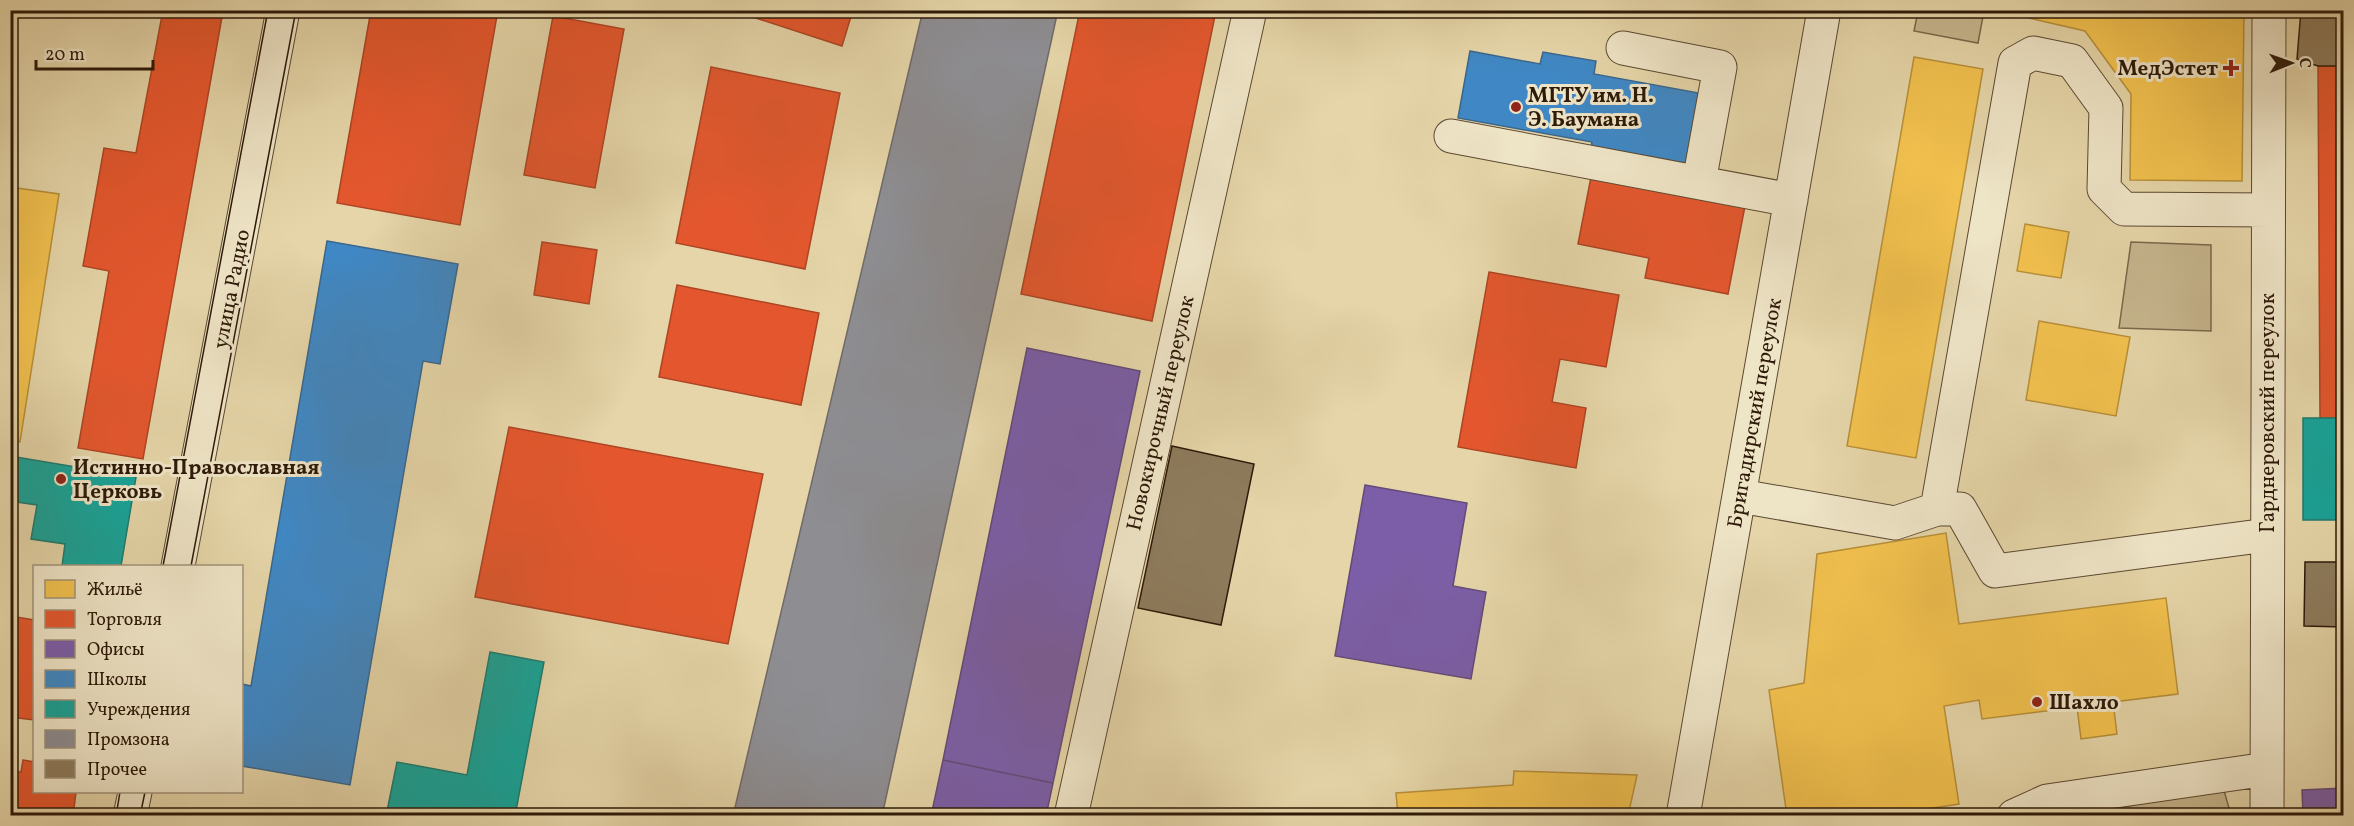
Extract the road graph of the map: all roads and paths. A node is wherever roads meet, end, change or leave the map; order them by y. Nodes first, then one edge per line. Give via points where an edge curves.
1 (1250, 10) edge
2 (1824, 10) edge
3 (2269, 10) edge
4 (276, 12) edge
5 (1623, 48) dead end
6 (1451, 136) dead end
7 (1699, 183) junction
8 (1791, 200) junction
9 (2268, 210) junction
10 (1740, 496) junction
11 (1937, 509) junction
12 (2267, 535) junction
13 (178, 565) edge
14 (2267, 769) junction
15 (135, 793) edge
16 (130, 816) edge
17 (1071, 816) edge
18 (1683, 816) edge
19 (2014, 816) edge
20 (2267, 816) edge

1 - 17 street, Новокирочный переулок
2 - 8 street, Бригадирский переулок
3 - 9 street, Гарднеровский переулок
4 - 13 street, улица Радио
5 - 7 street via 1720,67
6 - 7 street
7 - 8 street
8 - 10 street, Бригадирский переулок
9 - 11 street via 2124,209 2104,189 2106,108 2072,61 2033,53 2015,63
9 - 12 street, Гарднеровский переулок
10 - 11 street via 1895,523
10 - 18 street, Бригадирский переулок
11 - 12 street via 1960,509 1995,571
12 - 14 street, Гарднеровский переулок
14 - 19 street via 2047,801
14 - 20 street, Гарднеровский переулок
15 - 16 street

